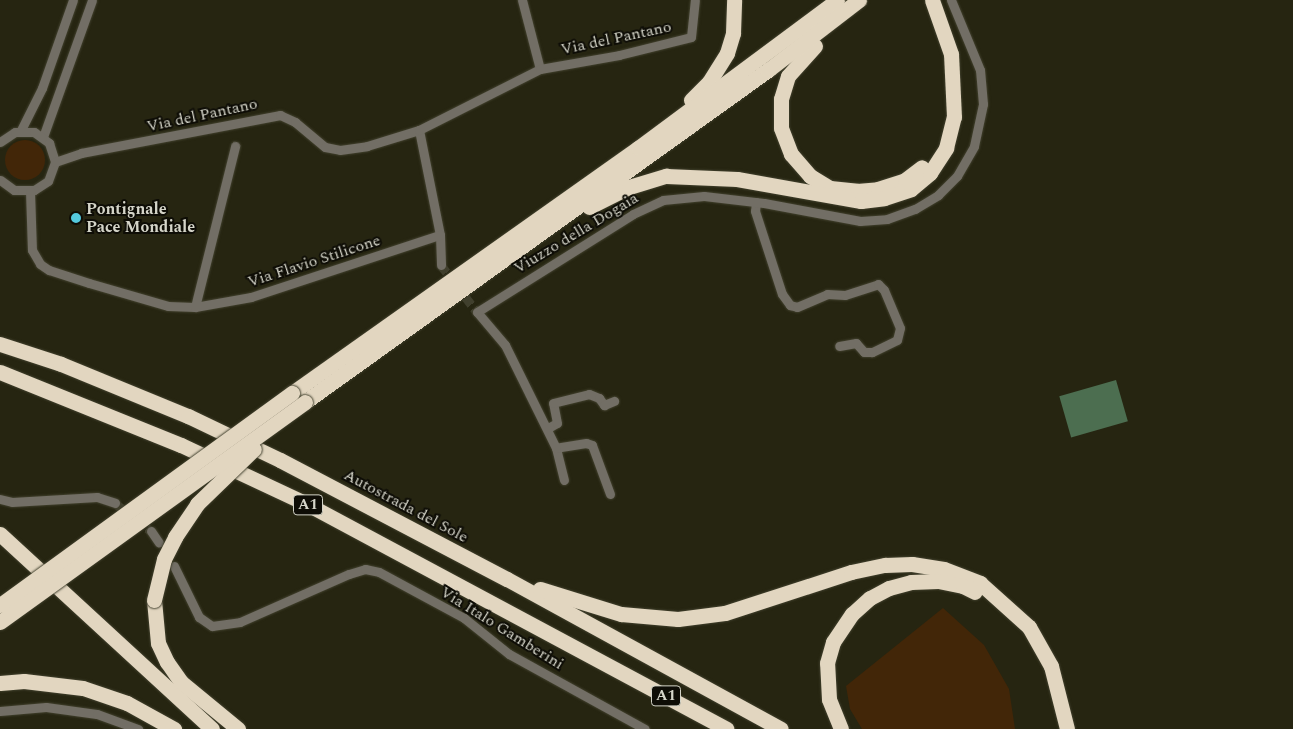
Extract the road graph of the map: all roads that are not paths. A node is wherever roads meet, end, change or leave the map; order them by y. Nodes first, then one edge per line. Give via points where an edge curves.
1 (73, 0) edge
2 (92, 0) edge
3 (522, 0) edge
4 (695, 0) edge
5 (734, 0) edge
6 (837, 0) edge
7 (859, 0) edge
8 (869, 0) edge
9 (951, 0) edge
10 (931, 5) edge
11 (540, 69) junction
12 (21, 130) junction
13 (420, 130) junction
14 (44, 137) junction
15 (0, 142) edge
16 (235, 146) dead end
17 (638, 148) junction
18 (55, 162) junction
19 (0, 180) edge
20 (4, 188) edge
21 (30, 191) junction
22 (756, 202) junction
23 (560, 218) junction
24 (440, 235) junction
25 (441, 265) tunnel mouth
26 (195, 307) junction
27 (0, 344) edge
28 (839, 346) dead end
29 (0, 372) edge
30 (614, 401) dead end
31 (305, 402) junction
32 (548, 428) junction
33 (556, 448) junction
34 (564, 480) dead end
35 (610, 494) dead end
36 (0, 499) edge
37 (115, 502) tunnel mouth
38 (151, 531) tunnel mouth
39 (0, 534) edge
40 (0, 541) edge
41 (159, 542) dead end
42 (174, 566) dead end
43 (508, 579) junction
44 (0, 605) edge
45 (0, 622) edge
46 (0, 683) edge
47 (0, 711) edge
48 (138, 729) edge
49 (174, 729) edge
50 (201, 729) edge
51 (212, 729) edge
52 (238, 729) edge
53 (645, 729) edge
54 (727, 729) edge
55 (781, 729) edge
56 (841, 729) edge
57 (1058, 729) edge
58 (1067, 729) edge

1 - 12 street via 42,88
2 - 14 street
3 - 11 street
4 - 11 street, Via del Pantano via 691,37 619,55
5 - 17 highway via 733,33 717,71 701,91
6 - 17 highway
7 - 23 highway via 768,70
8 - 10 highway via 800,59 788,76 781,99 781,128 791,154 810,176 830,188 878,189 905,180 924,166 936,144 944,115 946,60
9 - 22 street, Viuzzo della Dogaia via 980,70 983,104 974,146 957,176 938,195 915,209 887,219 860,220
10 - 23 highway via 951,54 954,117 946,148 930,173 911,189 861,201 737,179 666,176 629,187
11 - 13 street, Via del Pantano
12 - 14 street
12 - 15 street
13 - 18 street, Via del Pantano via 367,146 340,150 325,147 295,122 280,115 81,153
13 - 24 street
14 - 18 street via 53,150
16 - 26 street
17 - 44 highway, bridge
18 - 21 street via 48,181
19 - 20 street
20 - 21 street
21 - 26 street, Via Flavio Stilicone via 32,250 40,264 49,270 147,302
22 - 28 street via 755,212 782,294 790,305 797,307 828,294 845,295 878,284 884,290 900,328 897,340 872,352 864,352 856,343
22 - 32 street, Viuzzo della Dogaia via 693,196 651,205 477,312 505,345
23 - 31 highway
24 - 25 street
24 - 26 street, Via Flavio Stilicone via 252,297
27 - 43 highway, Autostrada del Sole / A1 via 61,364 188,416 280,460
29 - 54 highway, A1 via 181,445 307,504
30 - 32 street via 604,405 599,398 588,394 553,403 557,423
31 - 45 highway, bridge
31 - 52 highway, bridge via 196,504 164,559 154,600 158,643 167,662 181,682
32 - 33 street
33 - 34 street
33 - 35 street via 592,445
36 - 37 street via 12,502 97,497
38 - 41 street
39 - 51 highway
40 - 50 highway
42 - 53 street, Via Italo Gamberini via 199,617 212,626 240,622 349,574 365,569 379,572 464,618 509,654
43 - 55 highway, Autostrada del Sole / A1
43 - 58 highway via 620,614 678,619 725,613 770,601 851,572 885,565 912,564 944,569 980,584 1029,627 1051,666
46 - 49 highway via 24,681 83,688 127,702
47 - 48 street via 46,708 97,714
56 - 57 highway via 828,699 826,680 831,649 841,629 870,598 889,588 911,582 938,581 963,586 988,599 1007,616 1028,642 1040,666 1050,691

